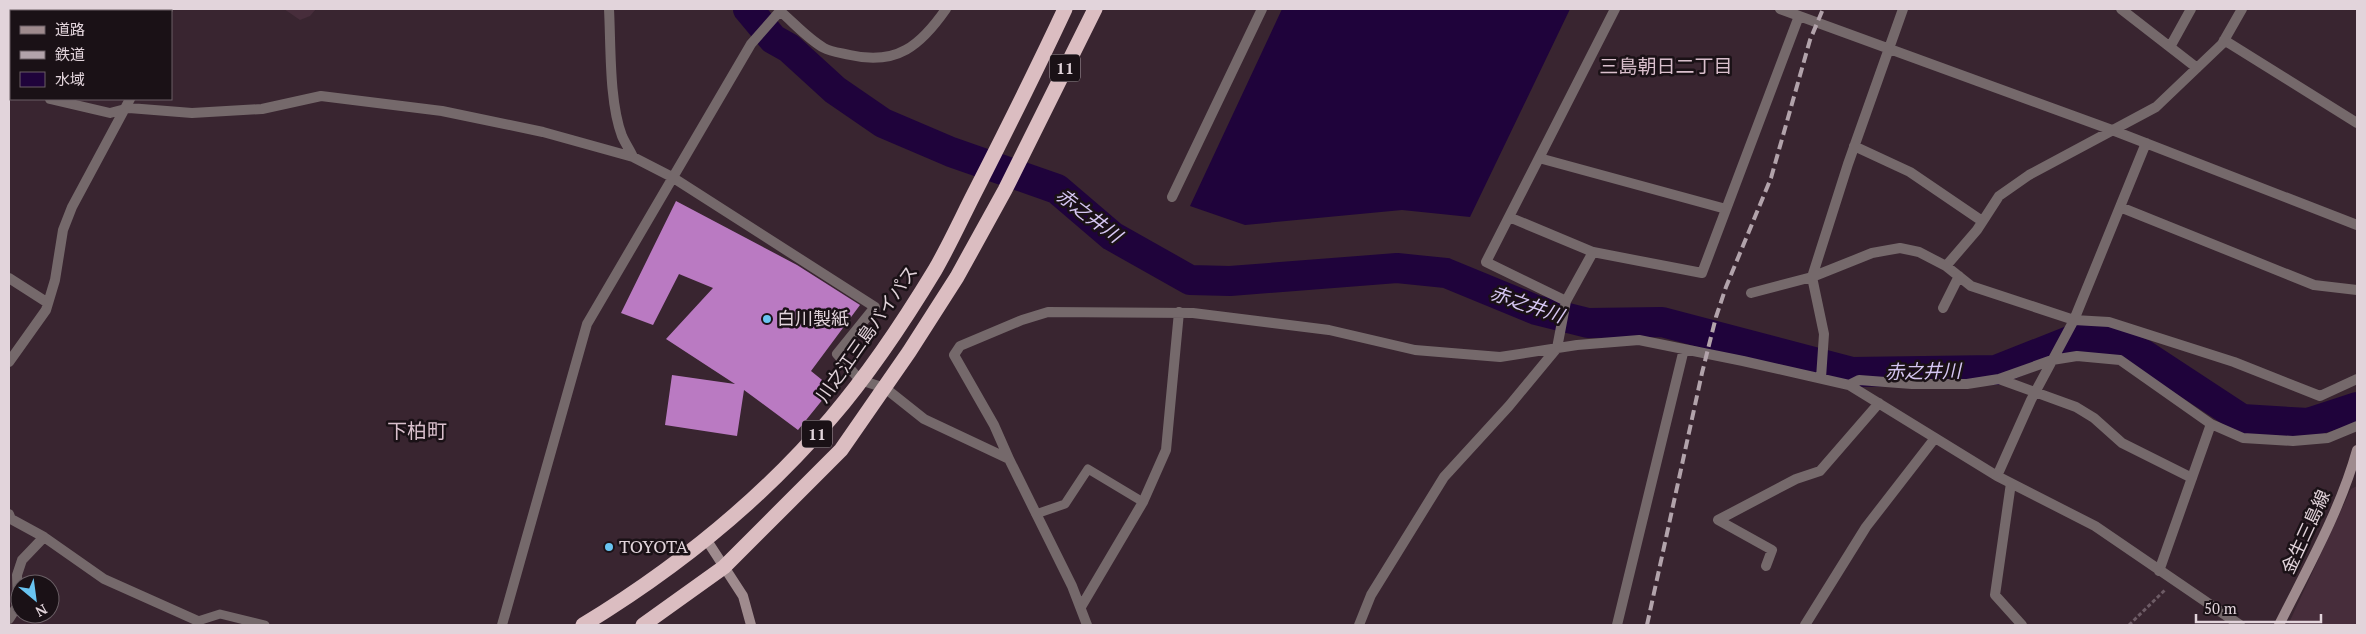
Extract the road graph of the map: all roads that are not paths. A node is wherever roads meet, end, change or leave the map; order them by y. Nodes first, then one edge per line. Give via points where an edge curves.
1 (609, 9) edge
2 (946, 9) edge
3 (1065, 9) edge
4 (1095, 9) edge
5 (1262, 9) edge
6 (1615, 9) edge
7 (1780, 9) edge
8 (1903, 9) edge
9 (2121, 9) edge
10 (2191, 9) edge
11 (2242, 9) edge
12 (1799, 16) junction
13 (2224, 40) junction
14 (2170, 47) junction
15 (1890, 49) junction
16 (2198, 68) junction
17 (54, 100) edge
18 (128, 104) edge
19 (2357, 123) edge
20 (2112, 130) junction
21 (2146, 143) junction
22 (1854, 146) junction
23 (633, 157) junction
24 (1539, 158) junction
25 (672, 177) junction
26 (1172, 196) dead end
27 (2120, 207) junction
28 (1726, 209) junction
29 (1509, 217) junction
30 (1982, 221) junction
31 (2357, 225) edge
32 (1594, 252) junction
33 (1946, 266) junction
34 (1812, 276) junction
35 (1959, 276) junction
36 (9, 278) edge
37 (2357, 290) edge
38 (1751, 293) dead end
39 (48, 303) junction
40 (1565, 305) junction
41 (1943, 308) dead end
42 (1179, 312) junction
43 (2074, 320) junction
44 (1557, 348) junction
45 (1684, 349) junction
46 (2054, 358) junction
47 (9, 362) edge
48 (1821, 374) junction
49 (1999, 379) junction
50 (2357, 379) edge
51 (860, 380) junction
52 (1849, 385) junction
53 (885, 388) junction
54 (2035, 393) junction
55 (1879, 403) junction
56 (2211, 424) junction
57 (2357, 426) edge
58 (1935, 438) junction
59 (2357, 450) edge
60 (1009, 458) junction
61 (1997, 476) junction
62 (2192, 478) junction
63 (2011, 483) junction
64 (1143, 502) junction
65 (9, 514) edge
66 (1036, 514) junction
67 (44, 537) junction
68 (706, 539) junction
69 (1766, 566) dead end
70 (724, 567) junction
71 (2159, 571) junction
72 (1081, 607) junction
73 (9, 619) edge
74 (198, 621) joint
75 (265, 625) edge
76 (502, 625) edge
77 (583, 625) edge
78 (643, 625) edge
79 (751, 625) edge
80 (1087, 625) edge
81 (1359, 625) edge
82 (1617, 625) edge
83 (1804, 625) edge
84 (2022, 625) edge
85 (2240, 625) edge
86 (2279, 625) edge

1 - 23 street via 616,108 622,136
2 - 25 street via 930,31 907,49 883,59 862,58 825,49 780,11 751,44
3 - 51 highway, 川之江三島バイパス / 11 via 935,270
4 - 53 highway, 11 via 1005,190 957,277
5 - 26 street
6 - 24 street
7 - 12 street
8 - 15 street
9 - 14 street
10 - 14 street
11 - 13 street
12 - 15 street
12 - 28 street
13 - 16 street
13 - 19 street
14 - 16 street
15 - 20 street
15 - 22 street
16 - 20 street via 2156,107
17 - 18 street via 110,113
18 - 23 street via 192,113 262,109 322,96 442,111 543,132
18 - 39 street via 72,207 63,230
20 - 21 street
20 - 30 street via 2029,175 1999,196
21 - 27 street
21 - 31 street
22 - 30 street via 1910,172
22 - 34 street
23 - 25 street
24 - 28 street
24 - 29 street
25 - 51 street via 875,306 837,354
25 - 76 street via 587,324
27 - 37 street via 2314,285
27 - 43 street
28 - 32 street via 1702,273
29 - 32 street
29 - 40 street via 1486,262
30 - 33 street
32 - 40 street
33 - 34 street via 1918,252 1900,248 1872,252
33 - 35 street
34 - 38 street
34 - 48 street via 1824,334
35 - 41 street
35 - 43 street via 1971,286
36 - 39 street
39 - 47 street
40 - 44 street
42 - 44 street via 1329,330 1415,350 1500,357
42 - 60 street via 1048,312 960,346 954,355
42 - 64 street via 1166,450
43 - 46 street
43 - 50 street via 2109,322 2234,362 2320,396
44 - 45 street via 1639,340
44 - 81 street via 1444,477 1371,595
45 - 48 street
45 - 82 street
46 - 49 street
46 - 54 street
46 - 56 street via 2077,356 2120,360
48 - 52 street
49 - 52 street via 1967,384 1859,380
49 - 54 street
51 - 53 street
51 - 68 highway, 川之江三島バイパス / 11 via 832,418 788,464
52 - 55 street
53 - 60 street via 924,419
53 - 70 highway, 11 via 841,450
54 - 61 street
54 - 62 street via 2076,407 2122,443
55 - 58 street
55 - 69 street via 1820,471 1796,479 1718,520 1772,550
56 - 57 street via 2243,438 2293,441 2328,438
56 - 62 street
58 - 61 street
58 - 83 street via 1866,527
59 - 86 main road, 金生三島線 via 2352,470 2315,554
60 - 66 street
61 - 63 street
62 - 71 street
63 - 71 street via 2095,526
63 - 84 street via 1995,596
64 - 66 lane via 1088,469 1065,504
64 - 72 street
65 - 67 street
66 - 72 street
67 - 73 street via 22,560 17,575 18,605
67 - 74 street via 104,579
68 - 70 main road
68 - 77 highway, 川之江三島バイパス / 11 via 664,572
70 - 78 highway, 11
70 - 79 main road via 743,596
71 - 85 street
72 - 80 street
74 - 75 lane via 220,614

